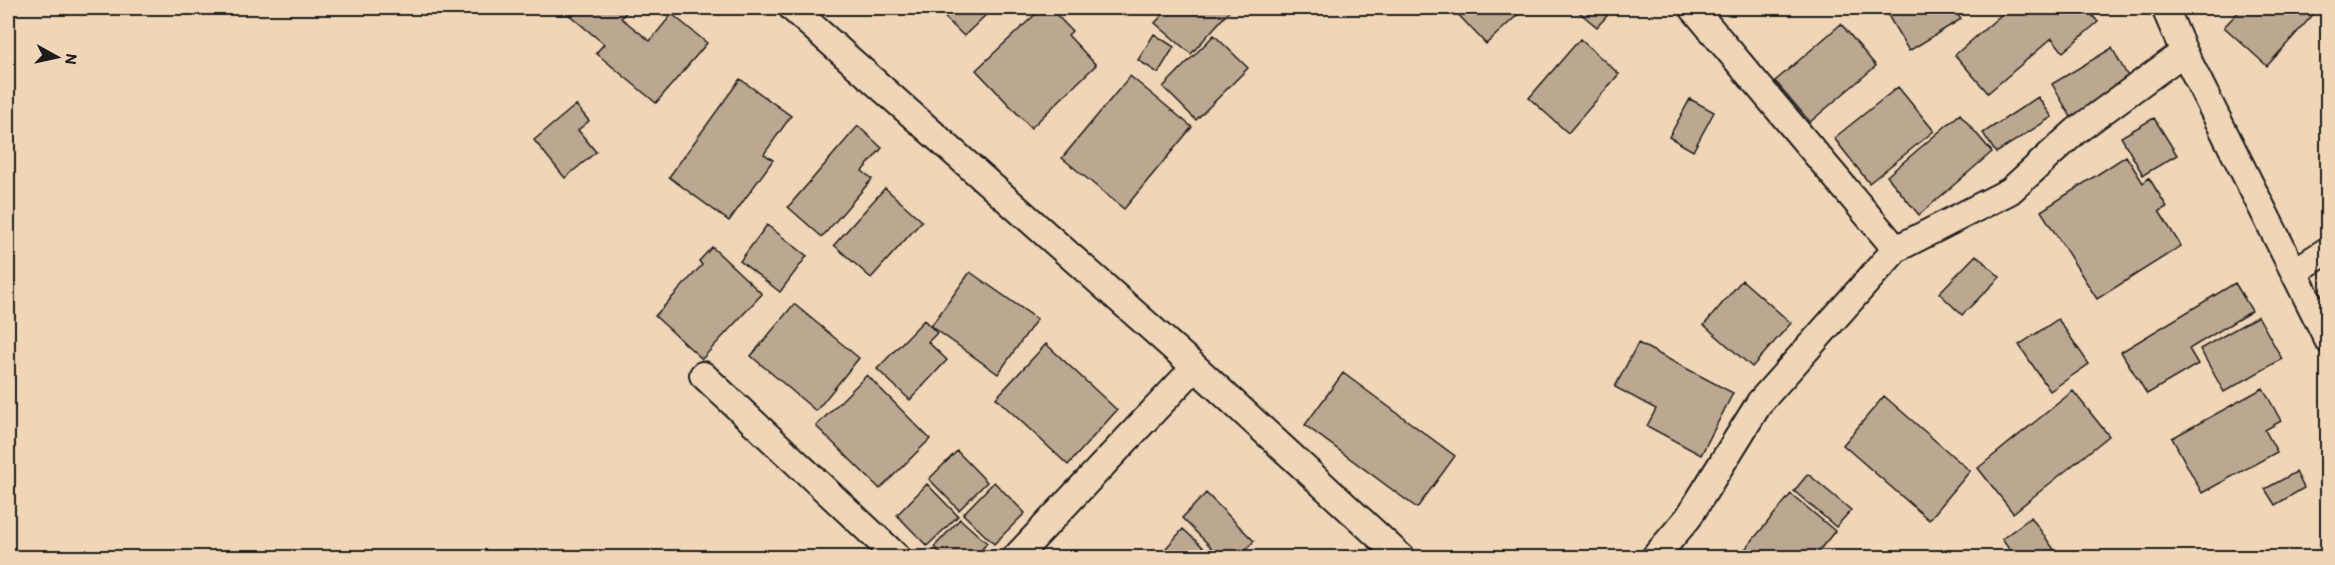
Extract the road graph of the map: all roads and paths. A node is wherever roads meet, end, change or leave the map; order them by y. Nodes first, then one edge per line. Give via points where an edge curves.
1 (792, 8) edge
2 (1693, 8) edge
3 (2165, 8) edge
4 (2184, 52) junction
5 (1896, 249) junction
6 (2328, 250) edge
7 (2294, 272) junction
8 (2328, 340) edge
9 (1195, 367) junction
10 (703, 375) dead end
11 (898, 558) edge
12 (1015, 558) edge
13 (1402, 558) edge
14 (1654, 558) edge

1 - 9 street
2 - 5 street
3 - 4 street
4 - 5 street via 2076,131 2010,191
4 - 7 street
5 - 14 street via 1760,402 1688,518
6 - 7 street
7 - 8 street
9 - 12 street
9 - 13 street
10 - 11 street

